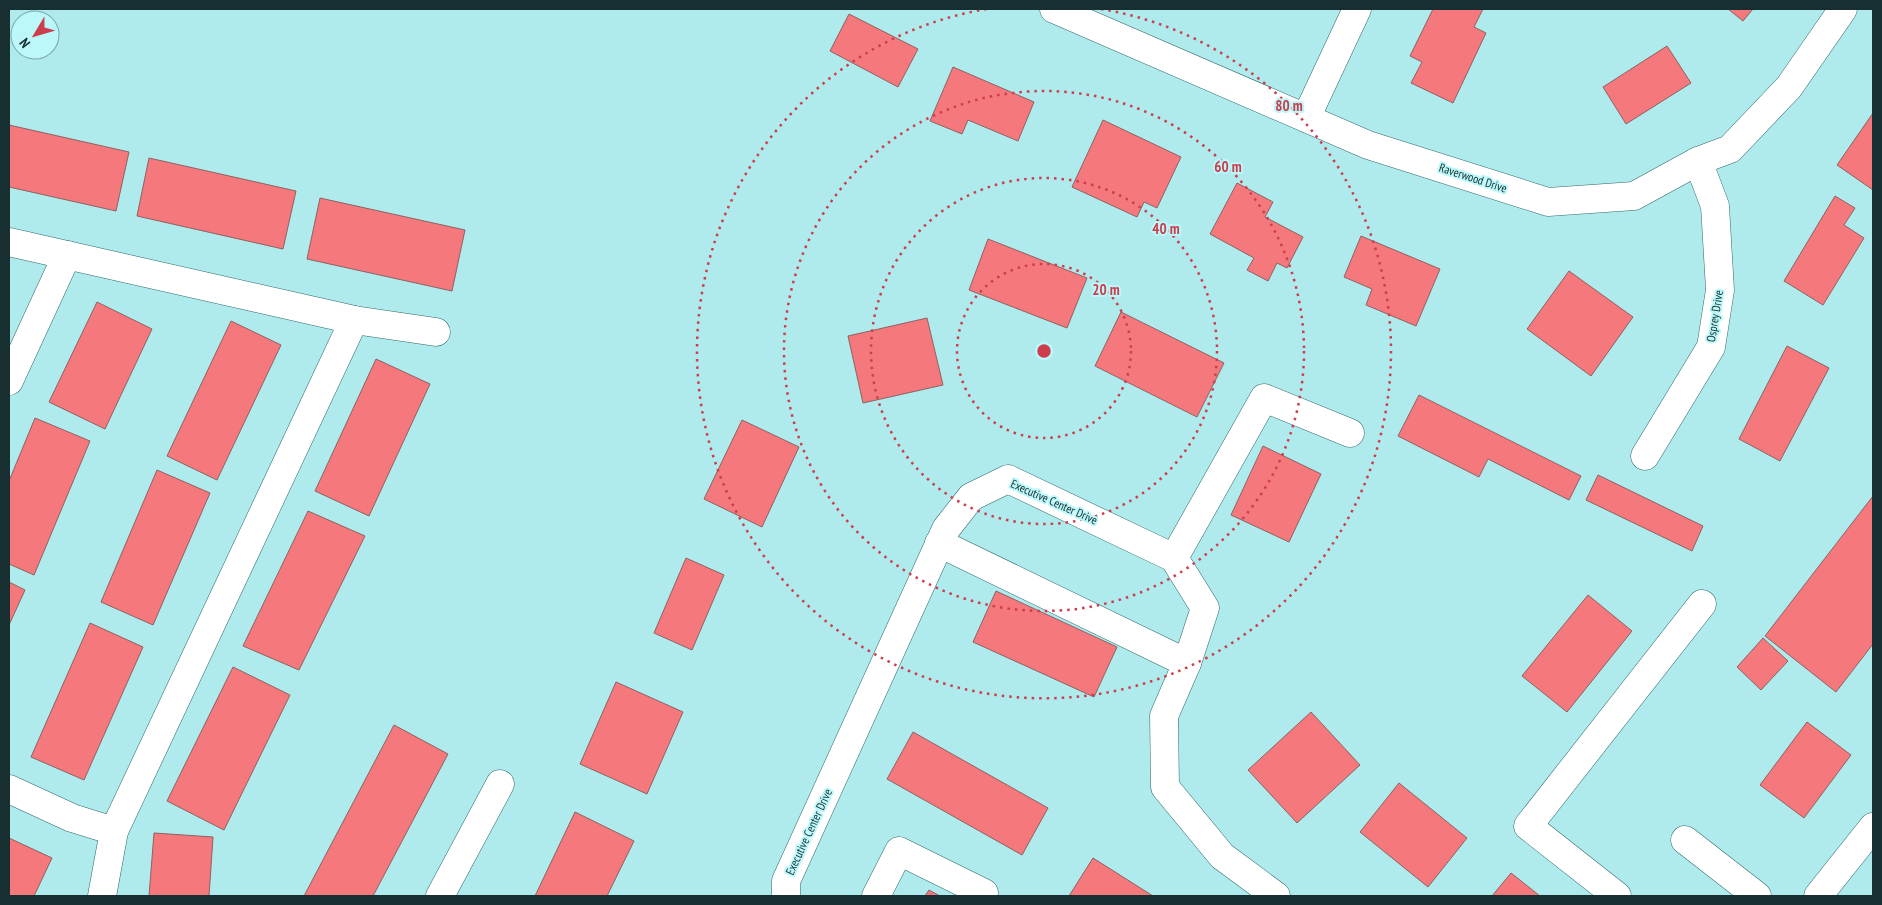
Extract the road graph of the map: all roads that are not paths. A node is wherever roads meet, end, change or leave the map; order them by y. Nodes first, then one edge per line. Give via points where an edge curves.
1 (1054, 9) edge
2 (1357, 9) edge
3 (1844, 9) edge
4 (1306, 118) junction
5 (1698, 161) junction
6 (9, 242) edge
7 (67, 255) junction
8 (354, 320) junction
9 (436, 332) dead end
10 (9, 382) edge
11 (1350, 433) dead end
12 (1644, 456) dead end
13 (939, 543) junction
14 (1174, 558) junction
15 (1702, 604) dead end
16 (1187, 663) junction
17 (500, 784) dead end
18 (9, 789) edge
19 (114, 831) junction
20 (1685, 840) dead end
21 (1869, 842) edge
22 (984, 894) dead end
23 (102, 896) edge
24 (440, 896) edge
25 (786, 896) edge
26 (876, 896) edge
27 (1276, 896) edge
28 (1617, 896) edge
29 (1757, 896) edge
30 (1818, 896) edge

1 - 4 street, Raverwood Drive
2 - 4 street
3 - 5 street, Raverwood Drive via 1789,87 1730,149
4 - 5 street, Raverwood Drive via 1368,145 1548,202 1634,196
5 - 12 street, Osprey Drive via 1715,206 1720,290 1711,347
6 - 7 street
7 - 8 street
7 - 10 street
8 - 9 street
8 - 19 street
11 - 14 street via 1264,398
13 - 14 street, Executive Center Drive via 946,528 971,497 1008,479
13 - 16 street
13 - 25 street, Executive Center Drive via 786,881
14 - 16 street via 1205,608
15 - 28 street via 1528,826
16 - 27 street via 1164,716 1165,787 1222,856
17 - 24 street
18 - 19 street via 72,818
19 - 23 street
20 - 29 street
21 - 30 street
22 - 26 street via 899,851

